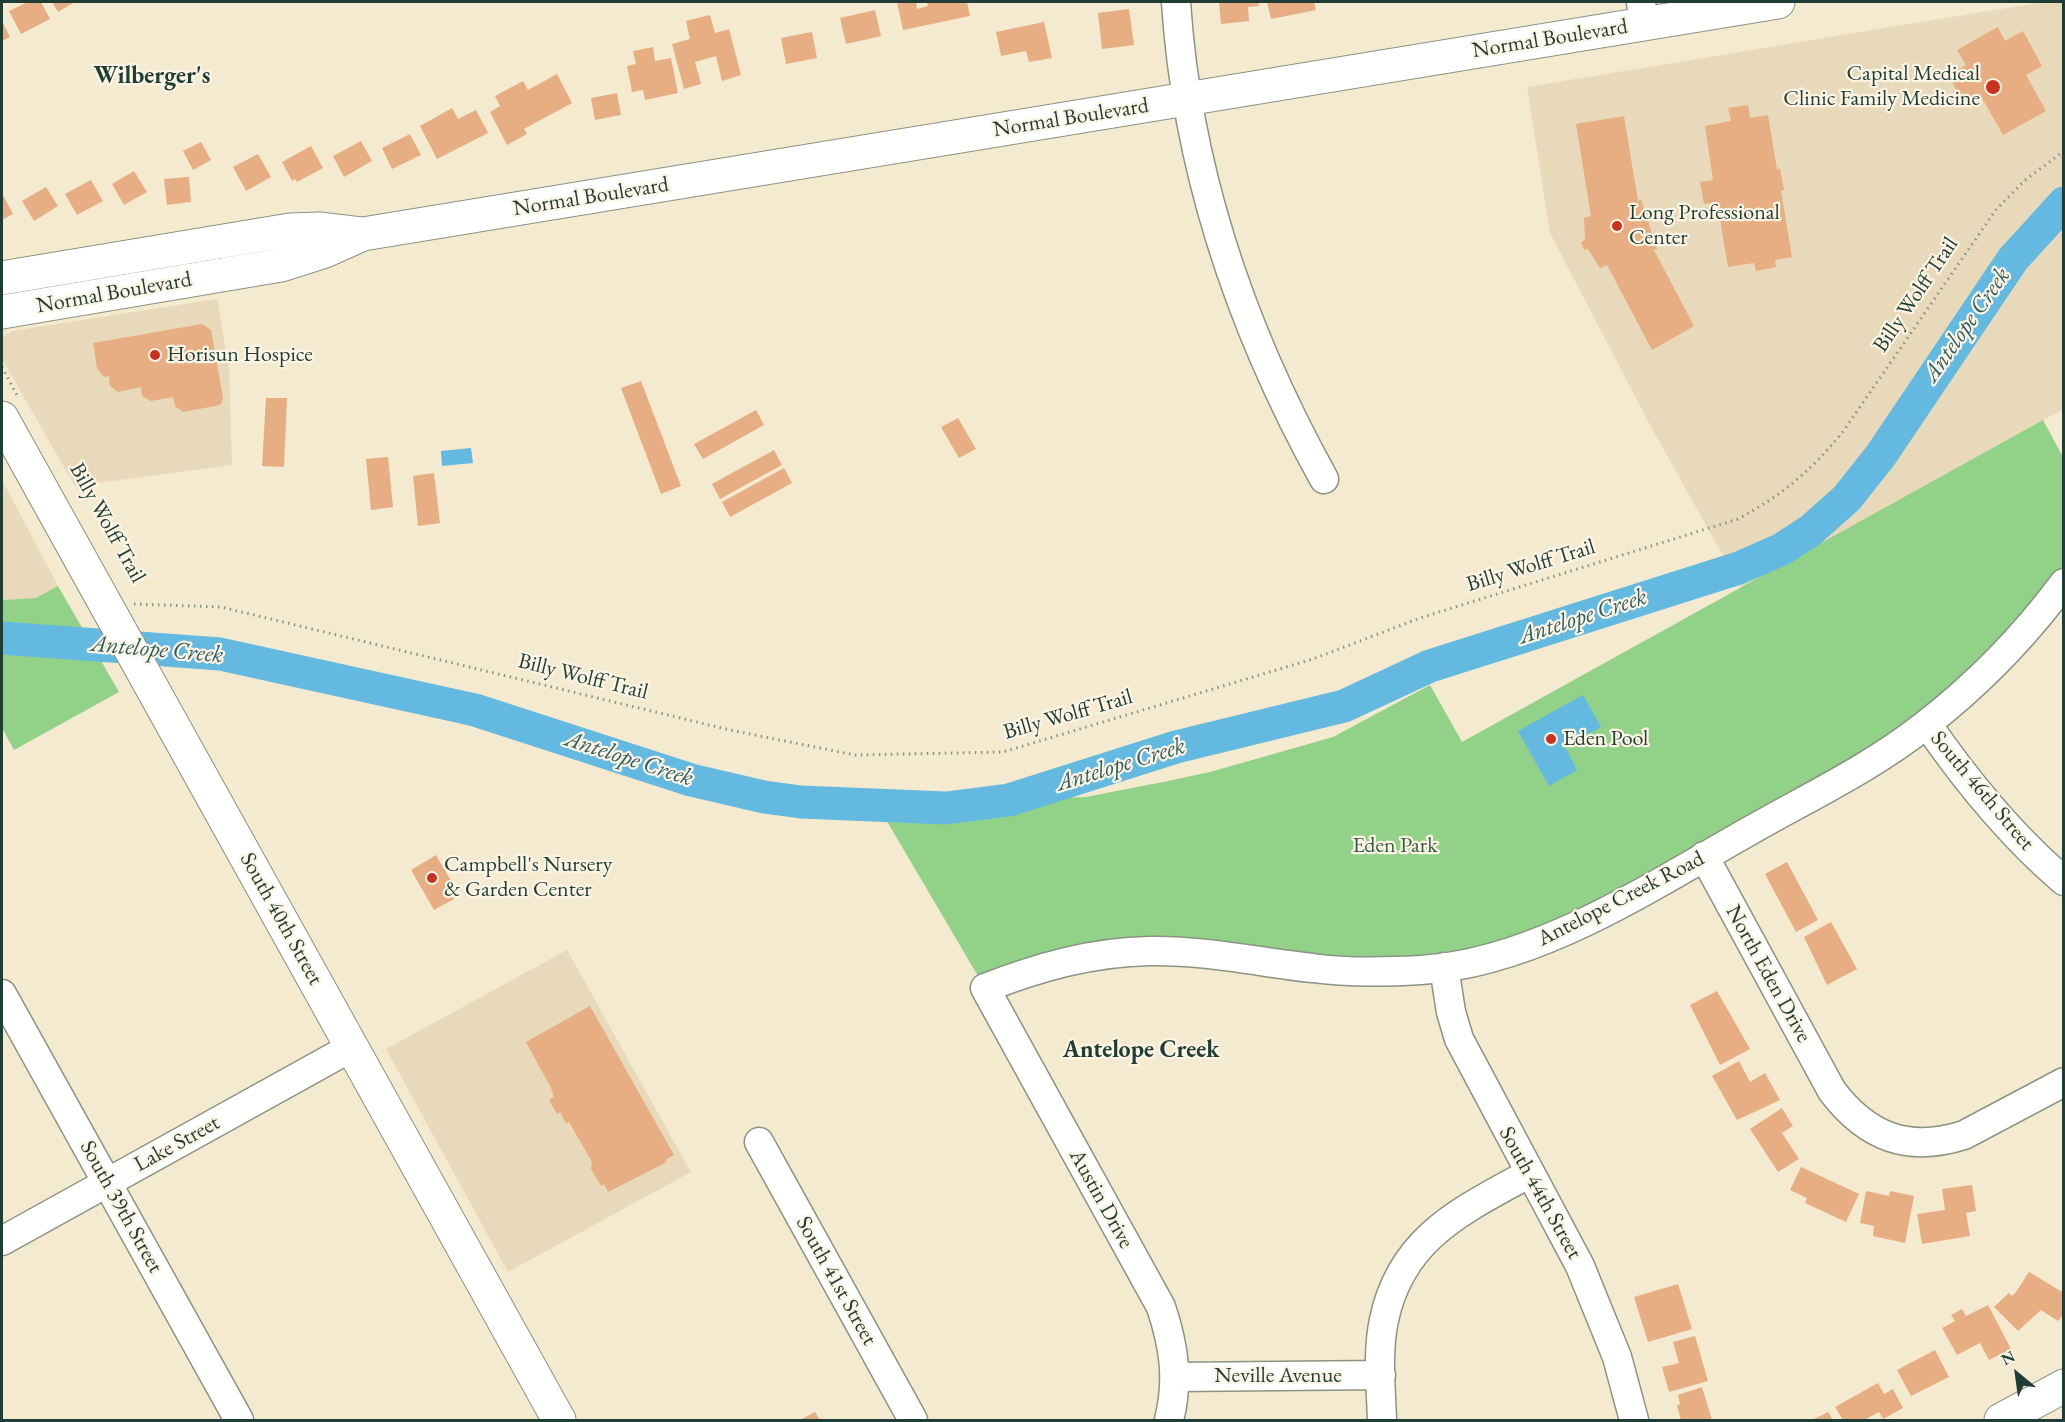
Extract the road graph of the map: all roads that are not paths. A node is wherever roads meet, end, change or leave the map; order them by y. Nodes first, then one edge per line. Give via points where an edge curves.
1 (1176, 2) edge
2 (1778, 2) edge
3 (1643, 13) edge
4 (1187, 99) junction
5 (363, 234) junction
6 (2, 278) edge
7 (2, 312) edge
8 (12, 412) edge
9 (1324, 479) dead end
10 (2064, 583) edge
11 (1927, 724) junction
12 (1704, 856) junction
13 (2064, 881) edge
14 (1444, 967) junction
15 (986, 988) joint
16 (2, 994) edge
17 (352, 1047) junction
18 (2064, 1082) edge
19 (759, 1142) dead end
20 (1530, 1173) junction
21 (107, 1183) junction
22 (2, 1241) edge
23 (1381, 1375) junction
24 (1176, 1377) junction
25 (2064, 1386) edge
26 (239, 1420) edge
27 (559, 1420) edge
28 (913, 1420) edge
29 (1169, 1420) edge
30 (1382, 1420) edge
31 (1634, 1420) edge
32 (2001, 1420) edge

1 - 4 street
2 - 3 main road, Normal Boulevard
3 - 4 main road, Normal Boulevard
4 - 5 main road, Normal Boulevard
4 - 9 street via 1198,159 1233,282 1276,388
5 - 6 main road, Normal Boulevard via 290,230
5 - 7 main road, Normal Boulevard via 281,265
8 - 17 main road, South 40th Street via 124,613 144,675
10 - 11 street, Antelope Creek Road via 2014,645
11 - 12 street, Antelope Creek Road via 1874,761
11 - 13 street, South 46th Street via 1997,817
12 - 14 street, Antelope Creek Road via 1566,932 1523,949
12 - 18 street, North Eden Drive via 1832,1091 1863,1124 1883,1136 1923,1143 1964,1136
14 - 15 street, Antelope Creek Road via 1373,972 1316,969 1197,953 1150,951 1064,961
14 - 20 street, South 44th Street via 1459,1039
15 - 24 street, Austin Drive via 1161,1307 1171,1335
16 - 21 street, South 39th Street
17 - 21 street, Lake Street
17 - 27 main road, South 40th Street
19 - 28 street, South 41st Street
20 - 23 street via 1452,1216 1414,1252 1391,1292 1383,1320
20 - 31 street, South 44th Street via 1601,1313
21 - 22 street, Lake Street
21 - 26 street, South 39th Street
23 - 24 street, Neville Avenue
23 - 30 street
24 - 29 street, Austin Drive
25 - 32 main road

